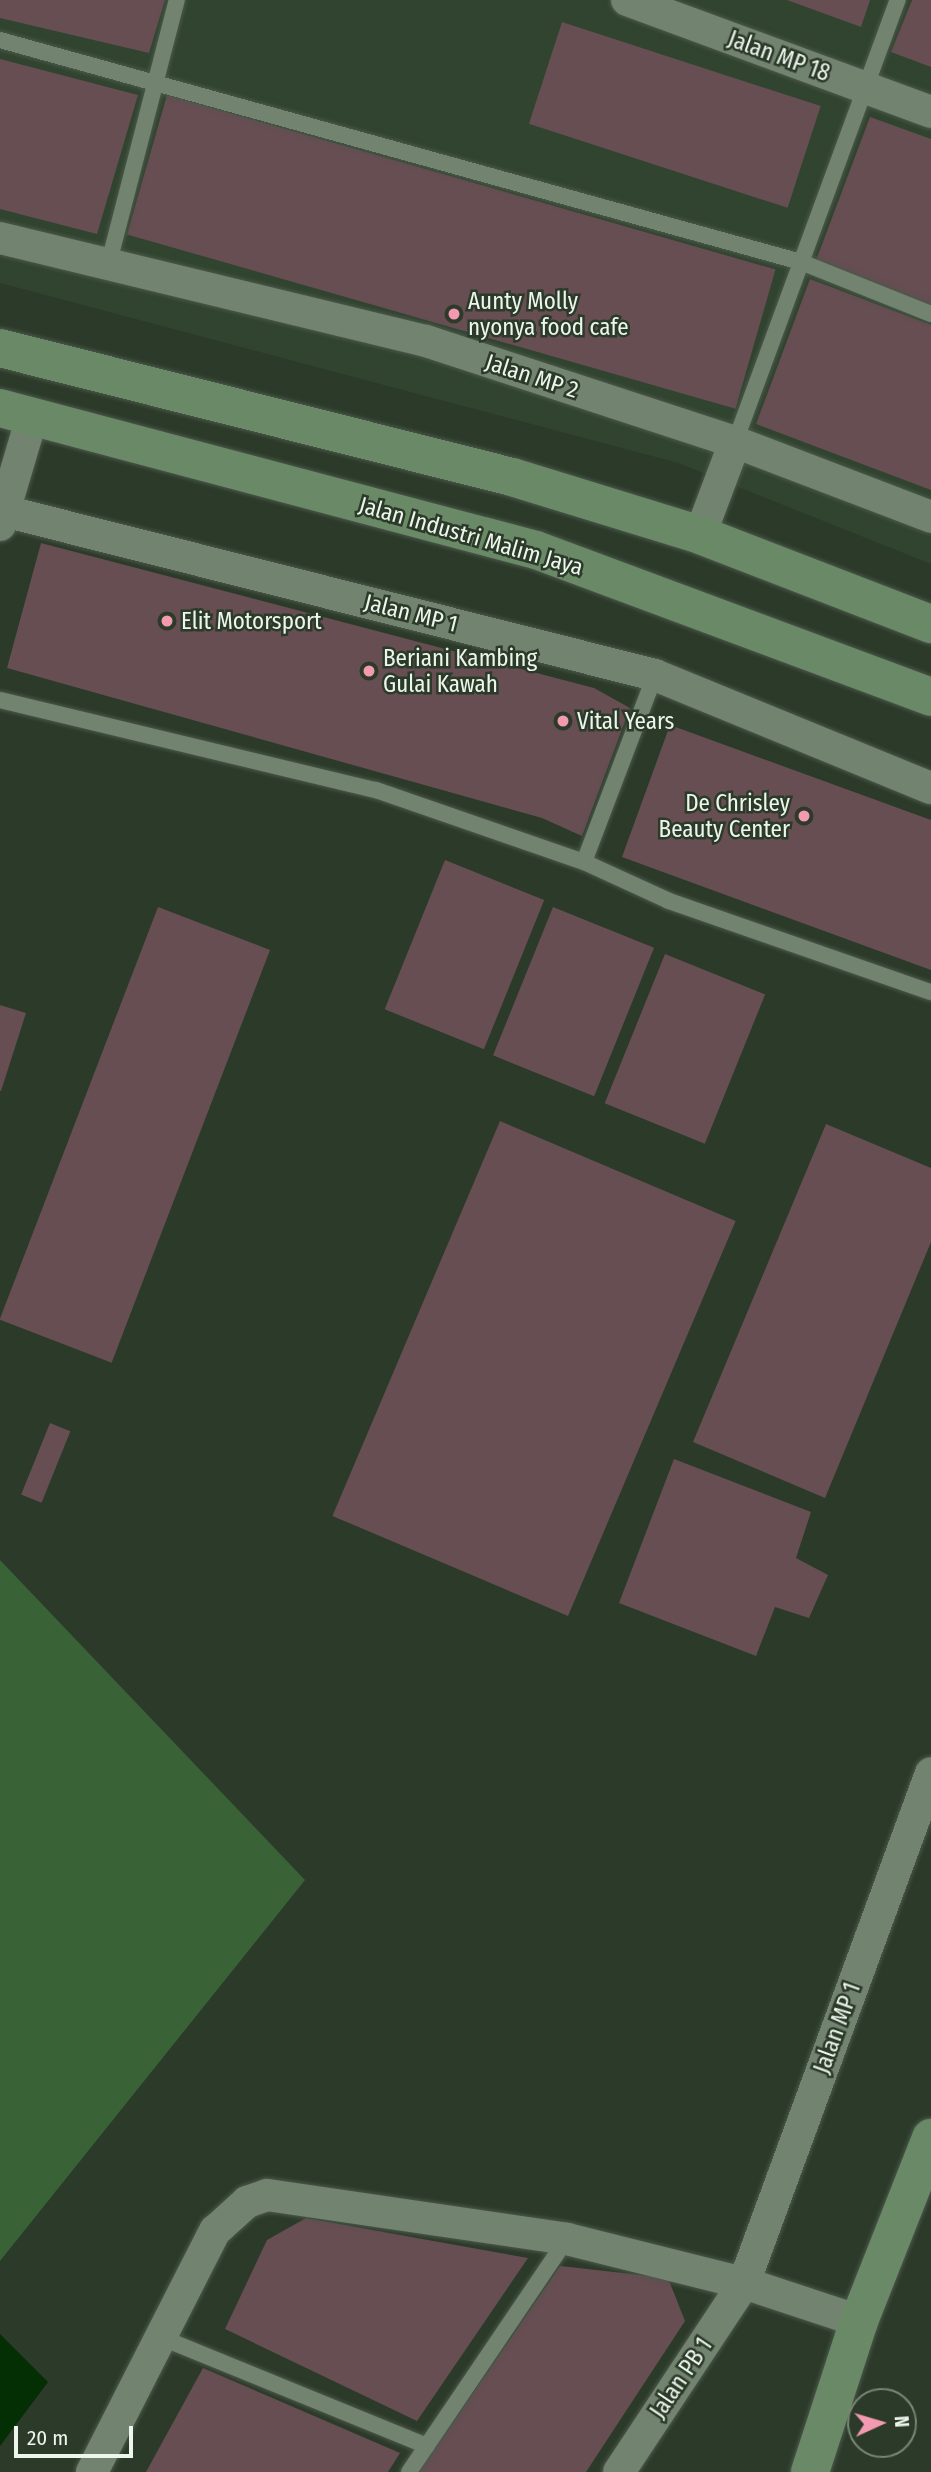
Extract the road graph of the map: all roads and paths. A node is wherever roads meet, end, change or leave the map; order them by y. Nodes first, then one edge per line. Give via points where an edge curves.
1 (177, 0) edge
2 (627, 0) edge
3 (898, 0) edge
4 (0, 40) edge
5 (155, 83) junction
6 (866, 87) junction
7 (931, 112) edge
8 (0, 238) edge
9 (801, 262) junction
10 (108, 266) junction
11 (931, 314) edge
12 (0, 348) edge
13 (16, 412) edge
14 (735, 442) junction
15 (1, 515) edge
16 (931, 517) edge
17 (700, 535) junction
18 (931, 624) edge
19 (655, 675) junction
20 (931, 697) edge
21 (0, 700) edge
22 (931, 788) edge
23 (584, 862) junction
24 (931, 992) edge
25 (931, 1773) edge
26 (931, 2138) edge
27 (567, 2239) junction
28 (744, 2283) junction
29 (859, 2322) junction
30 (160, 2337) junction
31 (427, 2446) junction
32 (92, 2472) edge
33 (409, 2472) edge
34 (619, 2472) edge
35 (810, 2472) edge

1 - 5 lane
2 - 6 street, Jalan MP 18
3 - 6 lane
4 - 5 lane
5 - 9 lane
5 - 10 lane
6 - 7 street, Jalan MP 18
6 - 9 lane
8 - 10 street, Jalan MP 2
9 - 11 lane
9 - 14 lane
10 - 14 street, Jalan MP 2 via 426,341
12 - 17 main road via 512,477
13 - 15 street
13 - 20 main road, Jalan Industri Malim Jaya via 536,550
14 - 16 street, Jalan MP 2
14 - 17 street
15 - 19 street, Jalan MP 1
17 - 18 main road
19 - 22 street, Jalan MP 1
19 - 23 lane
21 - 23 lane via 376,790
23 - 24 lane via 669,901
25 - 28 street, Jalan MP 1
26 - 29 main road
27 - 28 street
27 - 30 street via 267,2196 247,2202 215,2231
27 - 31 lane
28 - 29 street
28 - 34 street, Jalan PB 1
29 - 35 main road
30 - 31 lane
30 - 32 street
31 - 33 lane

